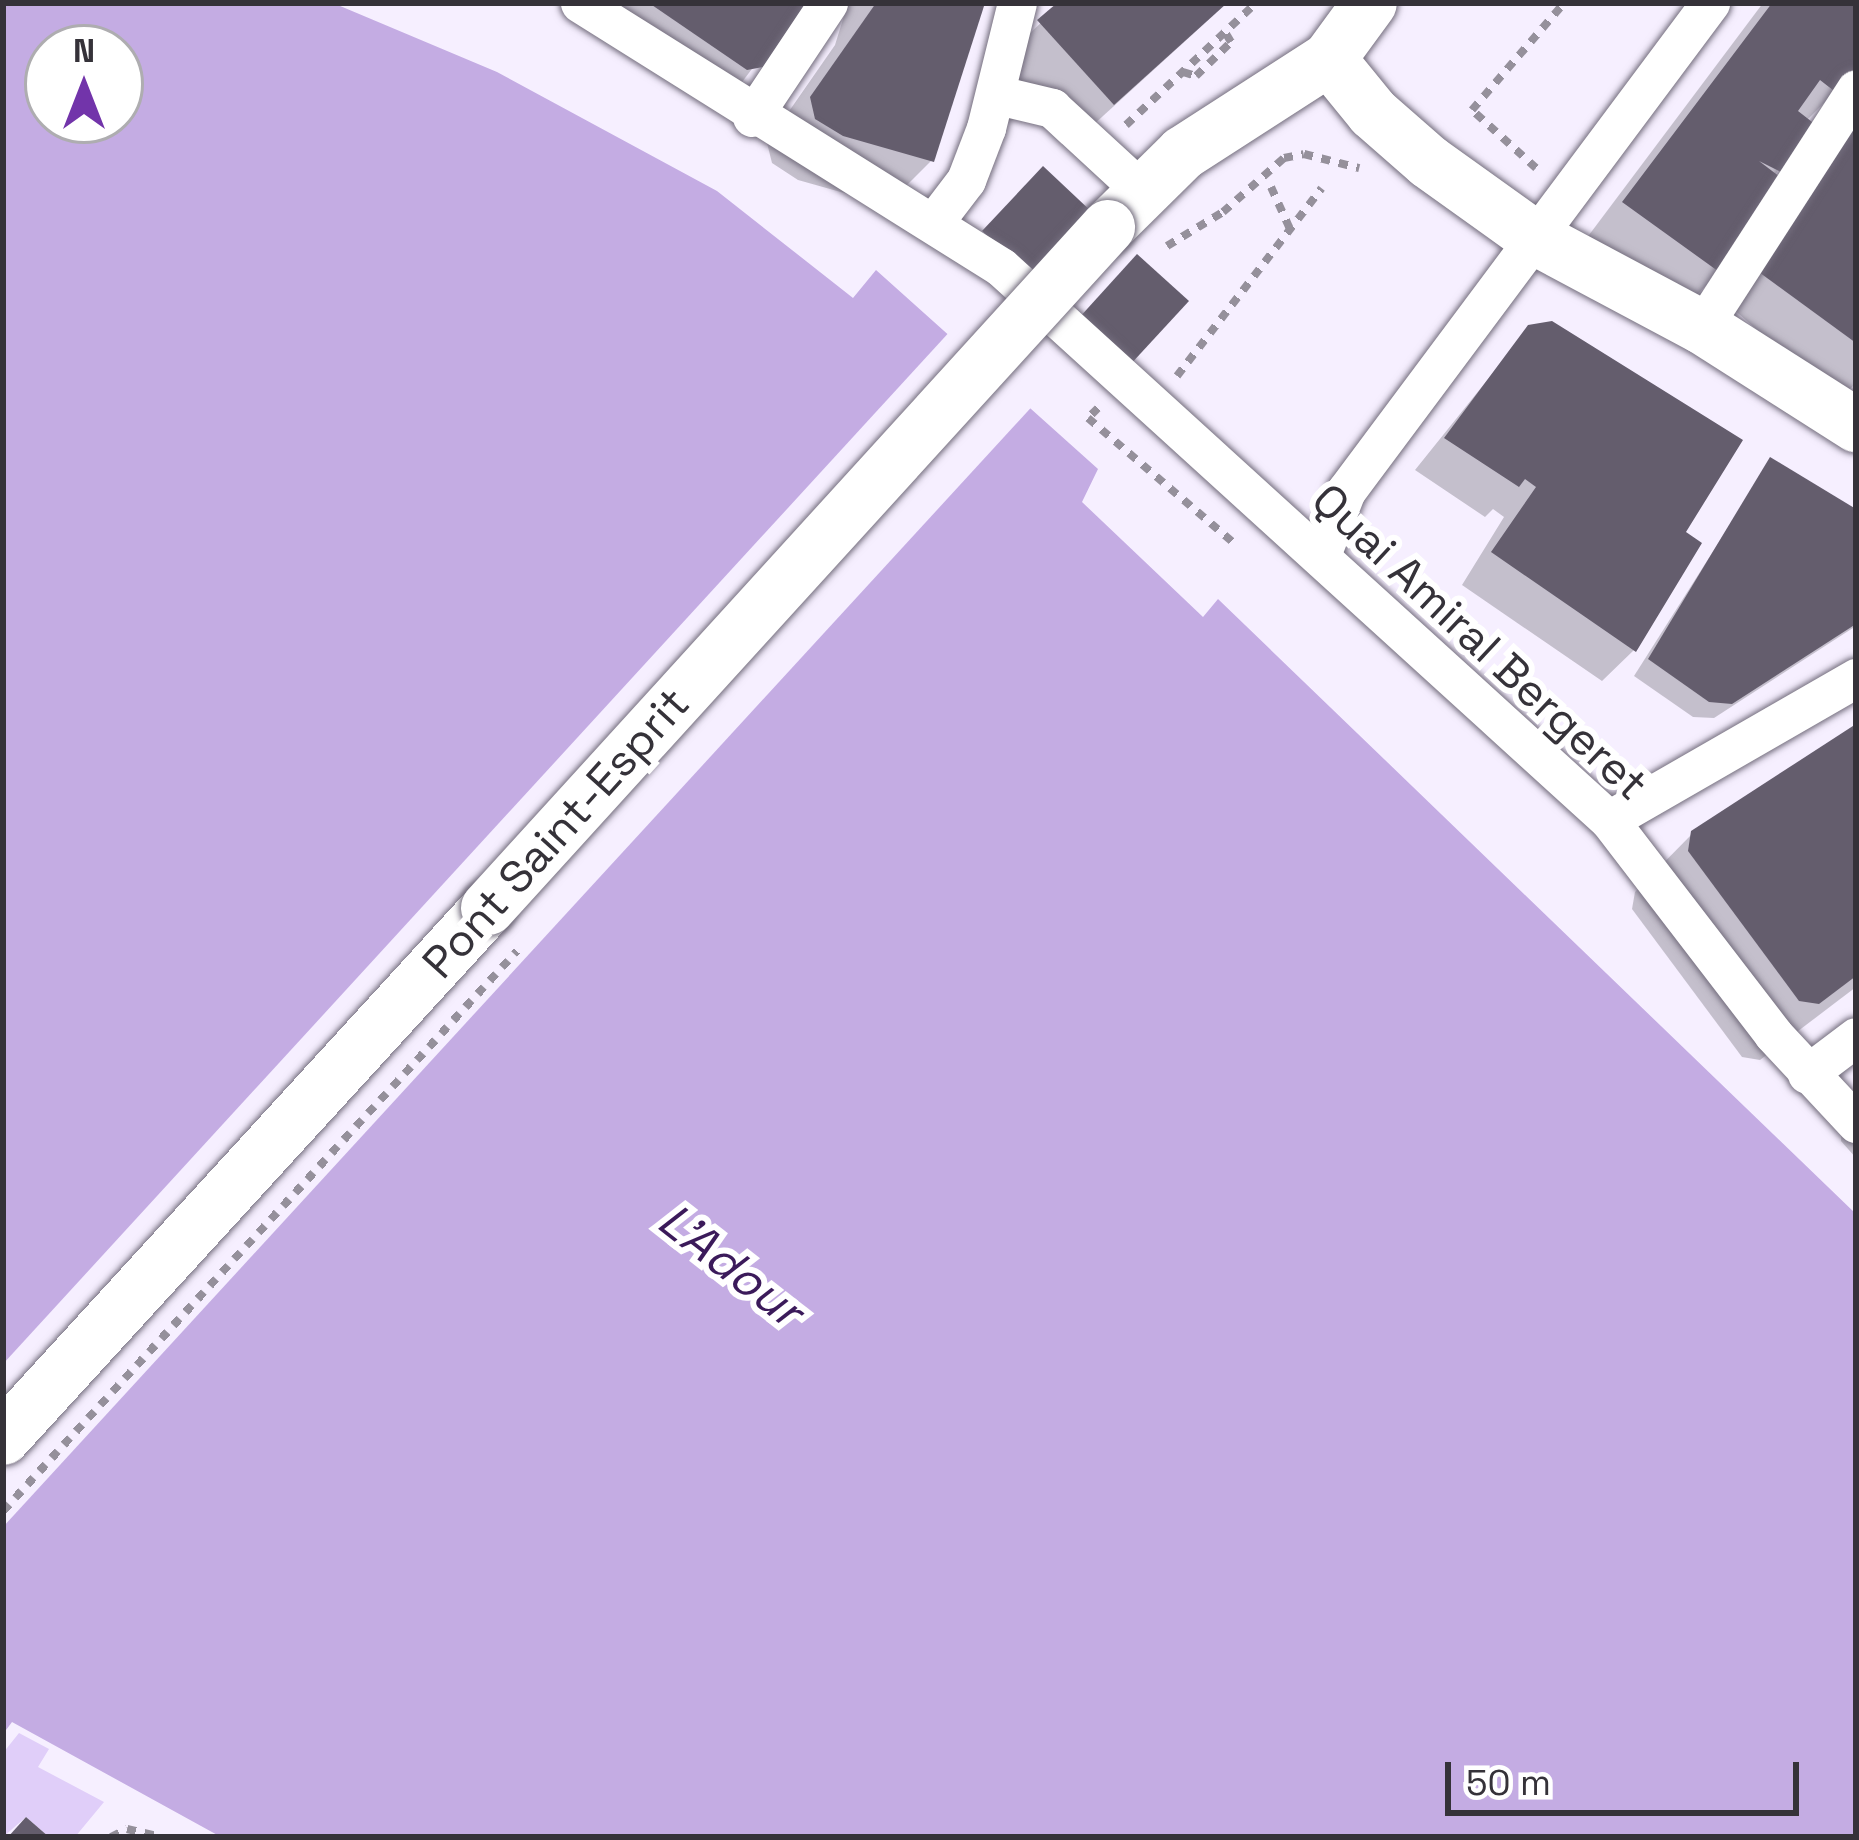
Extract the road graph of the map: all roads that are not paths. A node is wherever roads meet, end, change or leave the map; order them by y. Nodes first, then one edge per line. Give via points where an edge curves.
1 (580, 3) edge
2 (828, 3) edge
3 (1017, 3) edge
4 (1370, 3) edge
5 (1710, 3) edge
6 (1329, 59) junction
7 (1856, 89) edge
8 (998, 95) junction
9 (764, 125) junction
10 (1127, 177) dead end
11 (934, 222) junction
12 (1535, 238) junction
13 (1702, 327) junction
14 (1856, 425) edge
15 (1321, 555) junction
16 (1856, 678) edge
17 (1609, 820) junction
18 (1856, 1037) edge
19 (1807, 1074) junction
20 (1856, 1123) edge
21 (3, 1438) edge

1 - 9 street, Quai Amiral Bergeret
2 - 9 street
3 - 8 street
4 - 6 main road
5 - 12 street
6 - 12 main road via 1415,150
6 - 21 main road, Pont Saint-Esprit, bridge via 1183,153 1108,227
7 - 13 street
8 - 10 street via 1052,108
8 - 11 street via 966,180
9 - 11 street, Quai Amiral Bergeret
11 - 15 street, Quai Amiral Bergeret via 1001,267
12 - 13 main road
12 - 15 street via 1346,490
13 - 14 main road
15 - 17 street, Quai Amiral Bergeret
16 - 17 street
17 - 19 street, Quai Amiral Bergeret
18 - 19 street
19 - 20 street, Quai Amiral Bergeret

